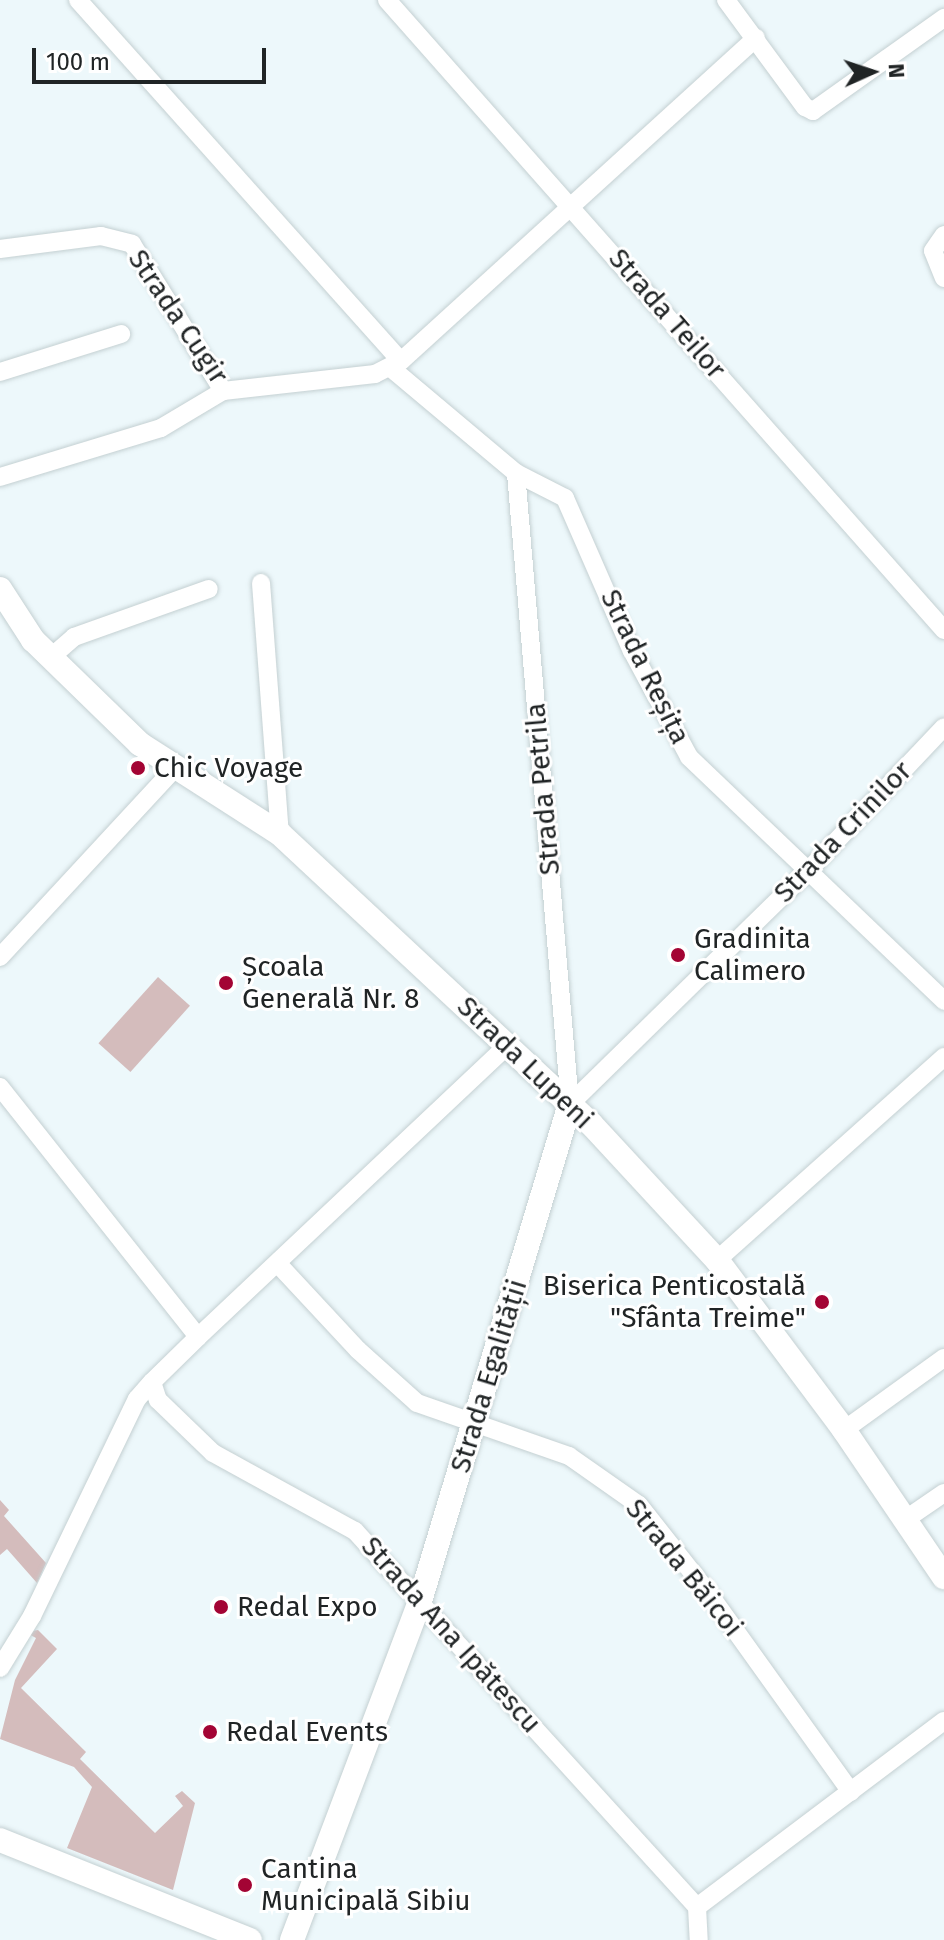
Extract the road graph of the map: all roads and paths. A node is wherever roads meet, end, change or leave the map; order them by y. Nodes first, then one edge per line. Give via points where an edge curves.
1 (78, 0) edge
2 (387, 0) edge
3 (726, 0) edge
4 (944, 18) edge
5 (756, 38) junction
6 (571, 207) junction
7 (944, 235) edge
8 (0, 249) edge
9 (944, 278) edge
10 (121, 334) dead end
11 (396, 364) junction
12 (0, 372) edge
13 (223, 391) junction
14 (516, 473) junction
15 (0, 477) edge
16 (261, 583) dead end
17 (0, 589) edge
18 (209, 589) dead end
19 (944, 630) edge
20 (50, 658) junction
21 (944, 727) edge
22 (173, 770) junction
23 (280, 834) junction
24 (807, 872) junction
25 (0, 957) edge
26 (944, 1001) edge
27 (508, 1045) junction
28 (944, 1057) edge
29 (0, 1087) edge
30 (570, 1104) junction
31 (717, 1260) junction
32 (278, 1264) junction
33 (198, 1337) junction
34 (944, 1358) edge
35 (152, 1382) junction
36 (475, 1425) junction
37 (844, 1430) junction
38 (944, 1493) edge
39 (906, 1519) junction
40 (944, 1577) edge
41 (420, 1601) junction
42 (0, 1668) edge
43 (944, 1721) edge
44 (851, 1792) junction
45 (0, 1840) edge
46 (697, 1907) junction
47 (250, 1940) edge
48 (292, 1940) edge
49 (699, 1940) edge

1 - 11 street, Strada Reșița
2 - 6 street, Strada Teilor
3 - 5 street
4 - 5 street via 823,109 813,111
5 - 6 street
6 - 11 street
6 - 19 street, Strada Teilor
7 - 9 street via 933,251
8 - 13 street, Strada Cugir via 101,236 132,244
10 - 12 street
11 - 13 street, Strada Cugir via 364,376
11 - 14 street, Strada Reșița
13 - 15 street via 161,428
14 - 24 street, Strada Reșița via 555,492 575,513 632,651 689,757
14 - 30 street, Strada Petrila
16 - 23 street
17 - 20 street, Strada Lupeni via 20,626
18 - 20 street via 74,637
20 - 22 street, Strada Lupeni
21 - 24 street, Strada Crinilor
22 - 23 street, Strada Lupeni
22 - 25 street
23 - 27 street, Strada Lupeni
24 - 26 street, Strada Reșița
24 - 30 street, Strada Crinilor
27 - 30 street, Strada Lupeni
27 - 32 street
28 - 31 street
29 - 33 street
30 - 31 street, Strada Lupeni
30 - 36 street, Strada Egalității
31 - 37 street, Strada Lupeni
32 - 33 street
32 - 36 street, Strada Băicoi via 405,1394
33 - 35 street
34 - 37 street
35 - 41 street, Strada Ana Ipătescu via 158,1400 196,1440 342,1520
35 - 42 street via 137,1399 32,1616
36 - 41 street, Strada Egalității
36 - 44 street, Strada Băicoi via 569,1456 639,1505
37 - 39 street, Strada Lupeni
38 - 39 street
39 - 40 street, Strada Lupeni
41 - 46 street, Strada Ana Ipătescu
41 - 48 street, Strada Egalității
43 - 44 street
44 - 46 street
45 - 47 street
46 - 49 street

